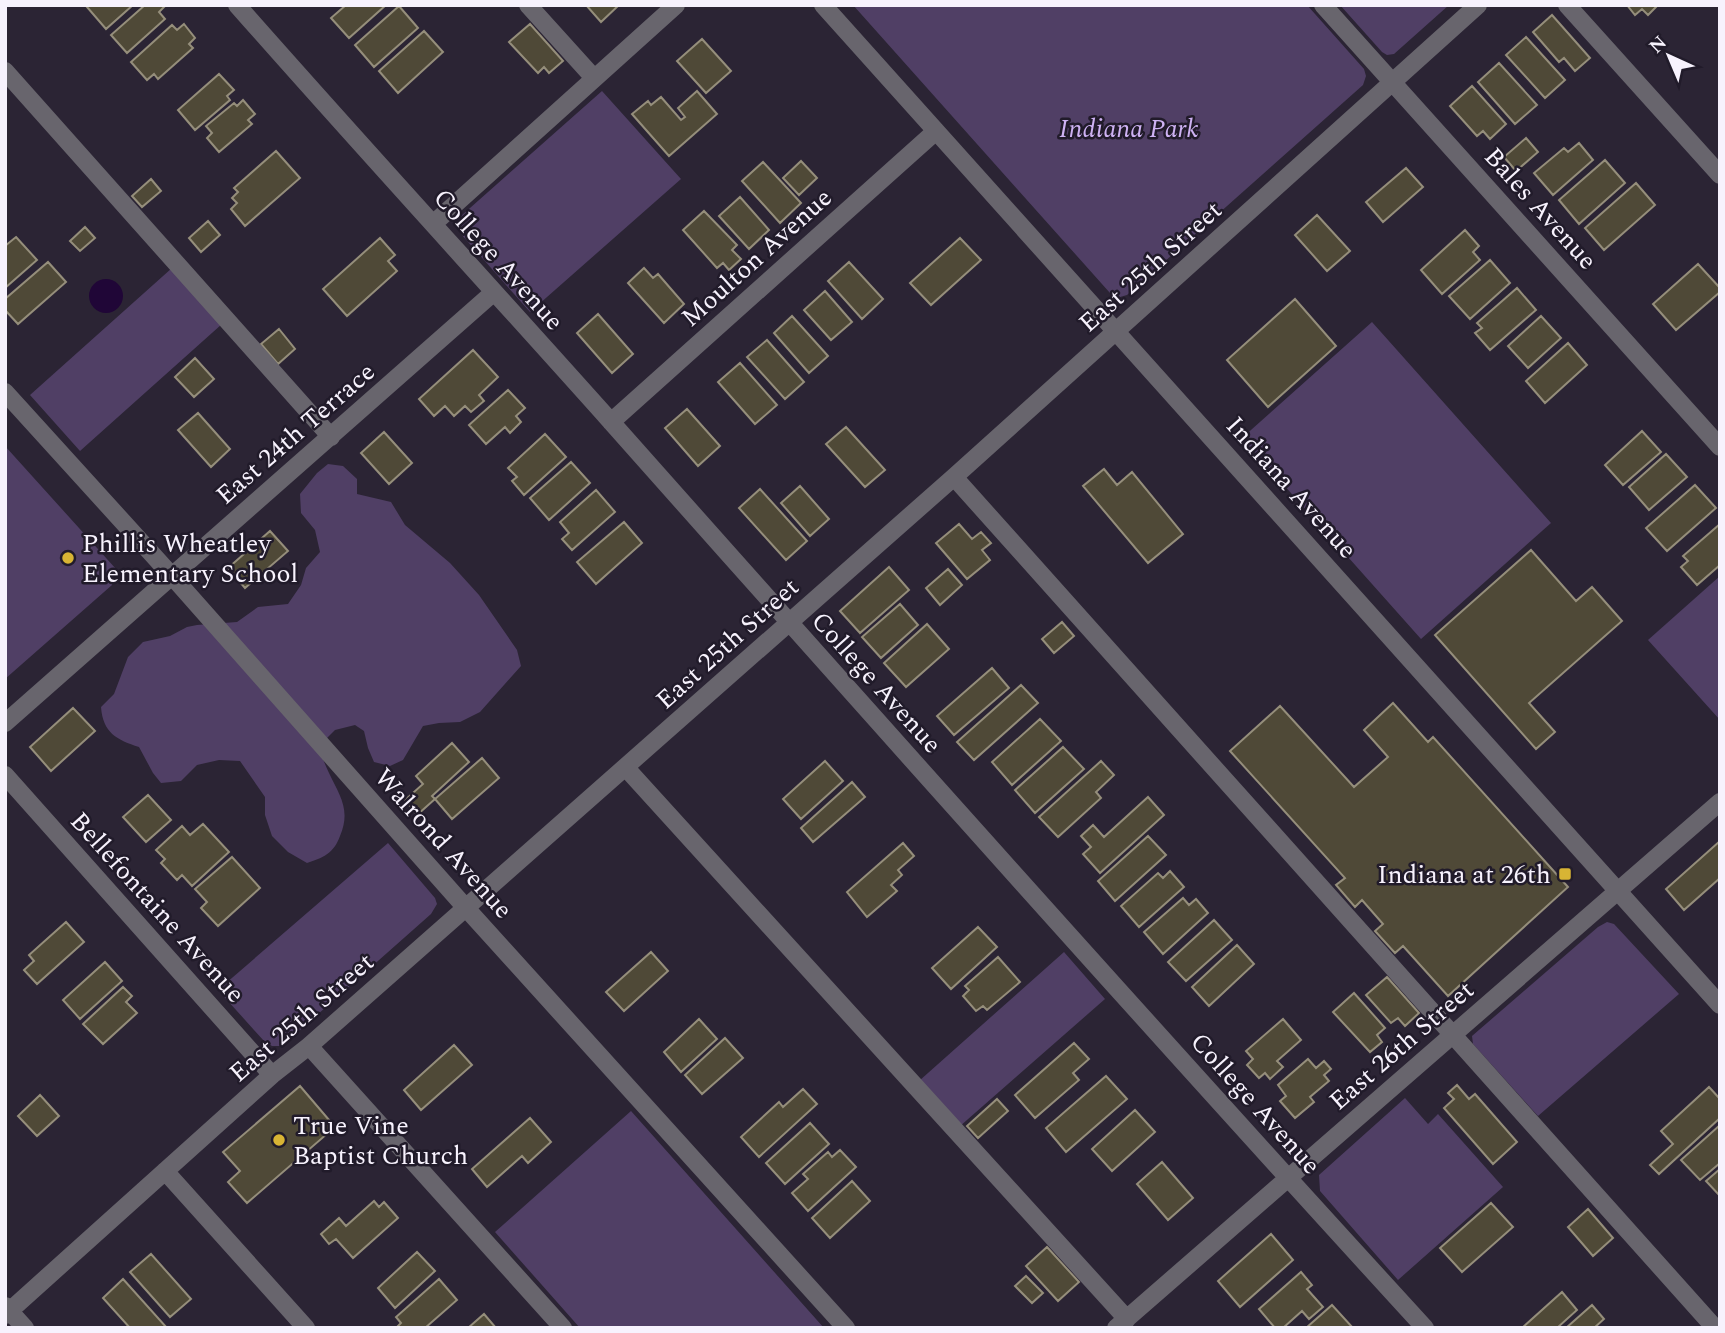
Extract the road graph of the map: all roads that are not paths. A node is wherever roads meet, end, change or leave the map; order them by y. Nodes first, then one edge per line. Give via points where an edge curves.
1 (237, 5) edge
2 (528, 5) edge
3 (676, 5) edge
4 (824, 5) edge
5 (1323, 5) edge
6 (1478, 5) edge
7 (1567, 5) edge
8 (5, 71) edge
9 (594, 78) junction
10 (1393, 83) junction
11 (936, 131) junction
12 (1720, 175) edge
13 (433, 224) junction
14 (494, 292) junction
15 (1117, 331) junction
16 (5, 391) edge
17 (611, 422) junction
18 (331, 438) junction
19 (1720, 447) edge
20 (954, 477) junction
21 (172, 576) junction
22 (789, 623) junction
23 (5, 723) edge
24 (626, 768) junction
25 (5, 775) edge
26 (1720, 802) edge
27 (1617, 891) junction
28 (466, 908) junction
29 (1720, 1005) edge
30 (1453, 1034) junction
31 (309, 1046) junction
32 (272, 1075) junction
33 (165, 1171) junction
34 (1288, 1178) junction
35 (7, 1311) edge
36 (1122, 1323) edge
37 (25, 1328) edge
38 (306, 1328) edge
39 (563, 1328) edge
40 (846, 1328) edge
41 (1425, 1328) edge
42 (1715, 1328) edge

1 - 13 street, College Avenue
2 - 9 street
3 - 9 street
4 - 11 street, Indiana Avenue
5 - 10 street, Bales Avenue
6 - 10 street, East 25th Street
7 - 12 street
8 - 18 street
9 - 13 street
10 - 15 street, East 25th Street
10 - 19 street, Bales Avenue
11 - 15 street, Indiana Avenue
11 - 17 street, Moulton Avenue
13 - 14 street, College Avenue
14 - 17 street, College Avenue
14 - 18 street, East 24th Terrace
15 - 20 street, East 25th Street
15 - 27 street, Indiana Avenue
16 - 21 street, Walrond Avenue
17 - 22 street, College Avenue
18 - 21 street, East 24th Terrace
20 - 22 street, East 25th Street
20 - 30 street
21 - 23 street, East 24th Terrace
21 - 28 street, Walrond Avenue
22 - 24 street, East 25th Street
22 - 34 street, College Avenue
24 - 28 street, East 25th Street
24 - 36 street
25 - 32 street, Bellefontaine Avenue
26 - 27 street, East 26th Street
27 - 29 street, Indiana Avenue
27 - 30 street, East 26th Street
28 - 31 street, East 25th Street
28 - 40 street, Walrond Avenue
30 - 34 street, East 26th Street
30 - 42 street
31 - 32 street, East 25th Street
31 - 39 street
32 - 33 street, East 25th Street
33 - 35 street, East 25th Street
33 - 38 street
34 - 36 street, East 26th Street
34 - 41 street, College Avenue
35 - 37 street

